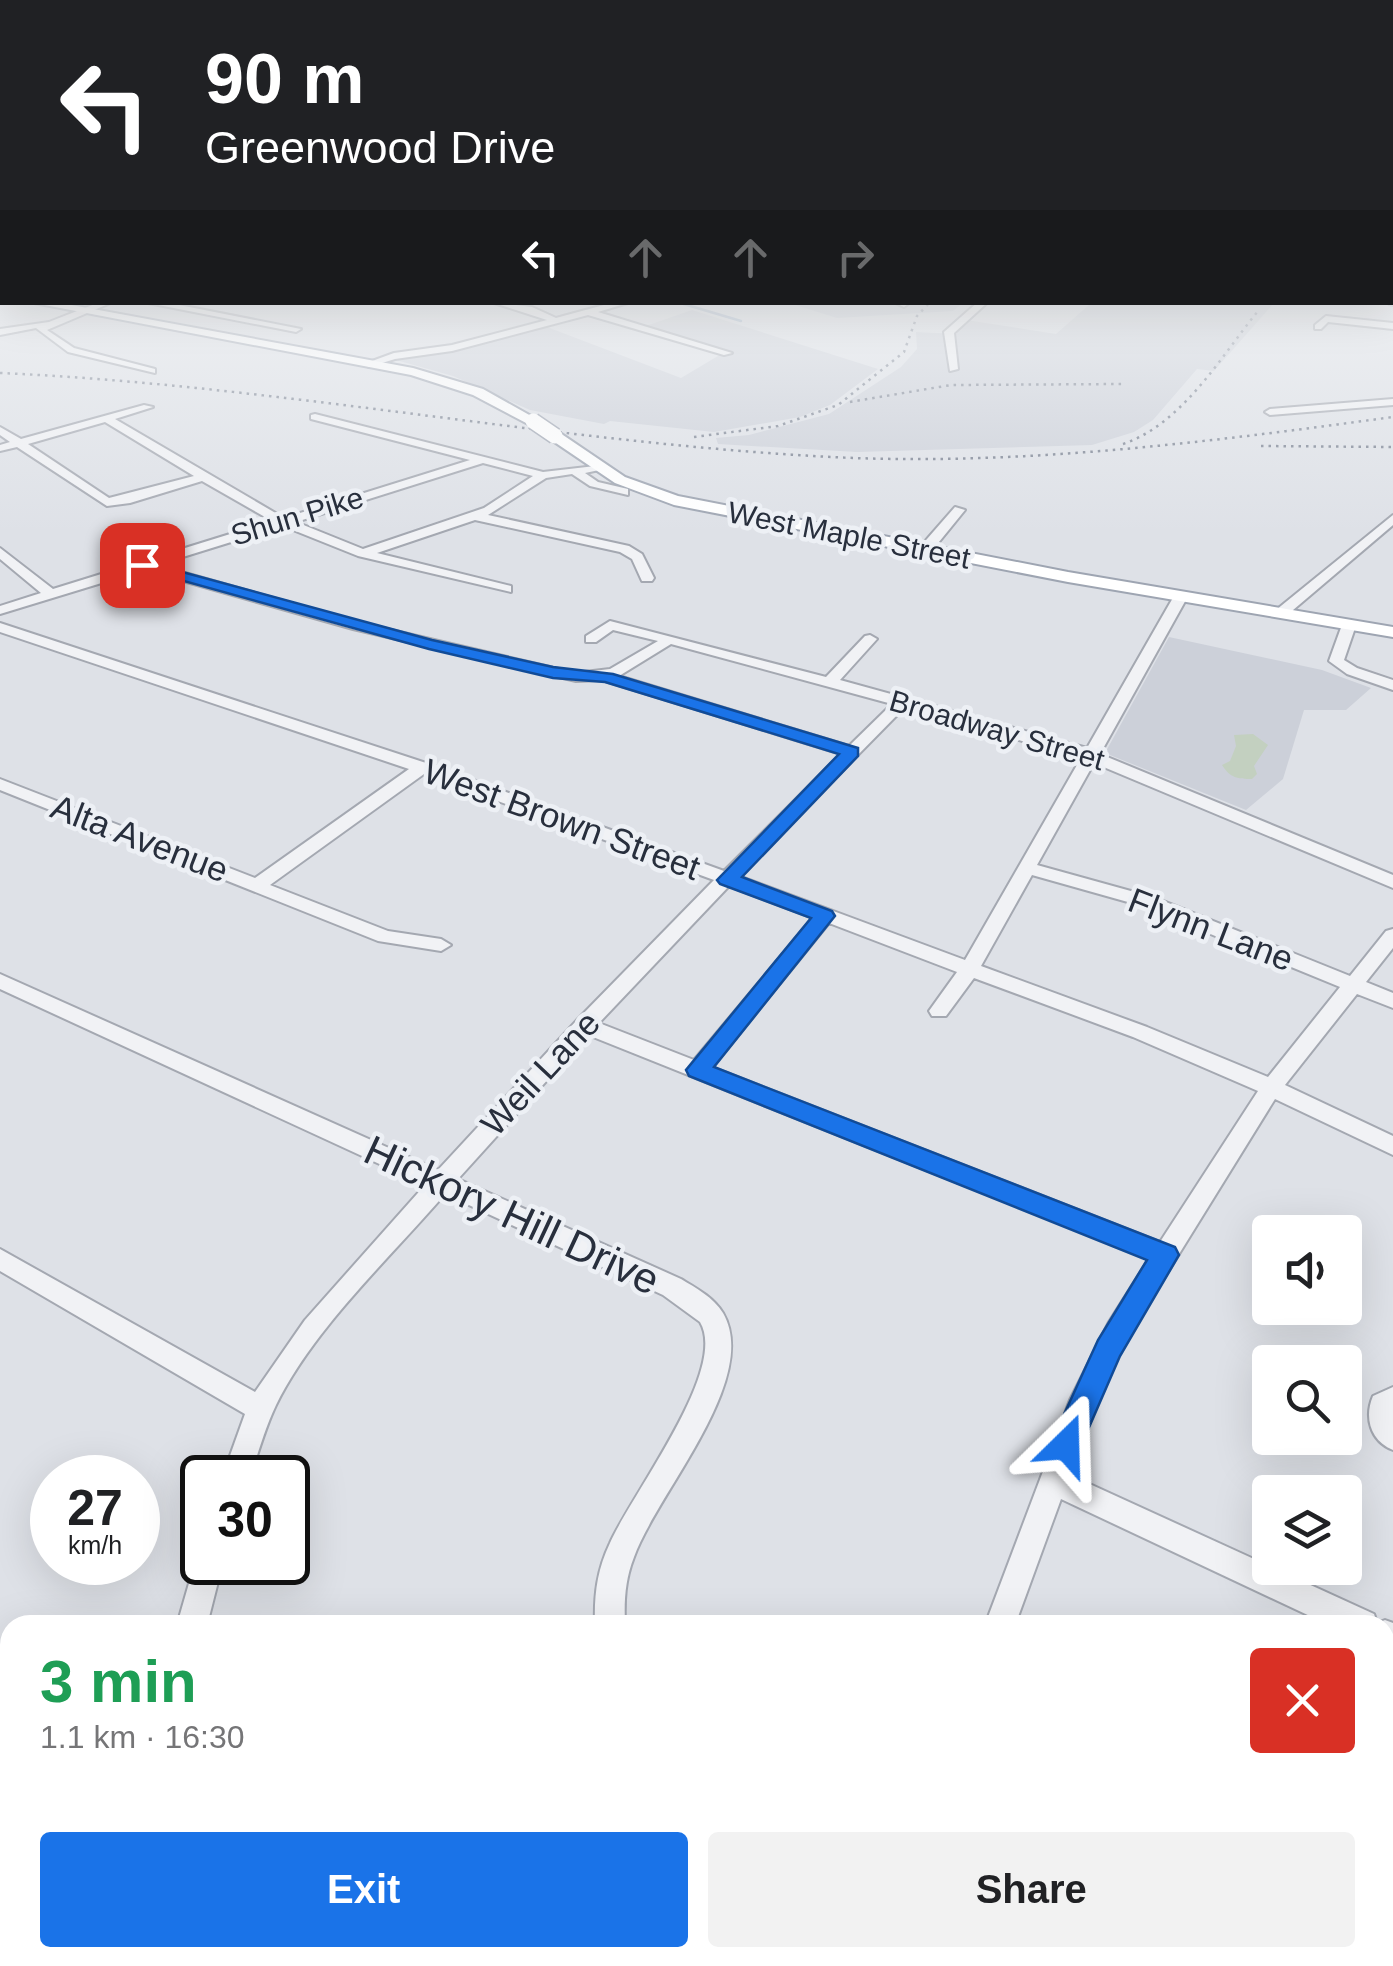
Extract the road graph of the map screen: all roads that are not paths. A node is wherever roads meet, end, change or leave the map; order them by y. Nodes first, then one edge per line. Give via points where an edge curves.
1 (76, 350) edge
2 (292, 350) edge
3 (439, 350) edge
4 (713, 350) edge
5 (950, 350) edge
6 (727, 354) dead end
7 (370, 364) junction
8 (953, 368) dead end
9 (150, 371) dead end
10 (1393, 402) edge
11 (148, 407) dead end
12 (1270, 412) dead end
13 (316, 418) dead end
14 (106, 419) junction
15 (0, 430) edge
16 (19, 443) junction
17 (0, 448) edge
18 (479, 461) junction
19 (600, 467) junction
20 (576, 472) junction
21 (543, 475) junction
22 (202, 477) junction
23 (624, 492) dead end
24 (959, 510) dead end
25 (475, 516) junction
26 (1393, 518) edge
27 (280, 520) junction
28 (925, 550) junction
29 (0, 552) edge
30 (363, 554) junction
31 (142, 565) junction
32 (647, 578) dead end
33 (506, 589) dead end
34 (50, 594) junction
35 (1181, 596) junction
36 (0, 610) edge
37 (1281, 614) junction
38 (1349, 625) junction
39 (0, 628) edge
40 (1393, 632) edge
41 (591, 639) dead end
42 (669, 639) junction
43 (870, 639) dead end
44 (607, 677) junction
45 (830, 683) junction
46 (1393, 685) edge
47 (902, 702) junction
48 (852, 752) junction
49 (1090, 754) junction
50 (423, 767) junction
51 (0, 784) edge
52 (1026, 868) junction
53 (728, 880) junction
54 (1393, 882) edge
55 (258, 884) junction
56 (825, 916) junction
57 (1393, 935) edge
58 (441, 945) dead end
59 (970, 970) junction
60 (0, 981) edge
61 (1352, 984) junction
62 (1393, 1001) edge
63 (939, 1011) dead end
64 (584, 1025) junction
65 (698, 1070) junction
66 (1271, 1088) junction
67 (1393, 1146) edge
68 (441, 1182) junction
69 (1165, 1255) junction
70 (0, 1259) edge
71 (1393, 1399) edge
72 (261, 1409) junction
73 (1393, 1437) edge
74 (244, 1455) edge
75 (1052, 1481) junction
76 (202, 1585) edge
77 (195, 1615) edge
78 (609, 1615) edge
79 (1004, 1615) edge
80 (1342, 1615) edge

1 - 9 street
2 - 7 main road, West Maple Street
3 - 7 street
4 - 6 street
5 - 8 street
7 - 19 main road, West Maple Street, bridge via 467,388 533,420
10 - 12 street
11 - 14 street
13 - 18 street
14 - 16 street
14 - 22 street
15 - 16 street
16 - 17 street
16 - 22 street via 107,502
18 - 21 street
18 - 27 street, Shun Pike
19 - 20 street
19 - 28 main road, West Maple Street via 674,500
20 - 21 street
20 - 23 street
21 - 25 street
22 - 27 street
24 - 28 street
25 - 30 street
25 - 32 street via 624,549 637,556
26 - 37 street
27 - 30 street
27 - 31 street, Shun Pike
28 - 35 main road, West Maple Street
29 - 34 street
30 - 33 street
31 - 34 street, Shun Pike
31 - 44 street via 448,648 564,675
34 - 36 street, Shun Pike
35 - 37 main road, West Maple Street
35 - 49 street
37 - 38 main road, West Maple Street
38 - 40 main road, West Maple Street
38 - 46 street via 1336,661
39 - 50 street, West Brown Street
41 - 42 street, Broadway Street via 610,625
42 - 44 street
42 - 45 street, Broadway Street
43 - 45 street
44 - 48 street
45 - 47 street, Broadway Street
47 - 48 street, Weil Lane
47 - 49 street, Broadway Street
48 - 53 street, Weil Lane
49 - 52 street
49 - 54 street, Broadway Street
50 - 53 street, West Brown Street
50 - 55 street, Alta Avenue
51 - 55 street, Alta Avenue
52 - 59 street
52 - 61 street, Flynn Lane via 1149,902
53 - 56 street, West Brown Street
53 - 64 street, Weil Lane
55 - 58 street via 384,938
56 - 59 street, West Brown Street
56 - 65 street
57 - 61 street
59 - 63 street
59 - 66 street, West Brown Street via 1186,1049
60 - 68 street, Hickory Hill Drive
61 - 62 street, Flynn Lane
61 - 66 street
64 - 65 street
64 - 68 street, Weil Lane
65 - 69 street
66 - 67 street, West Brown Street
66 - 69 street
68 - 72 street, Weil Lane via 310,1335
68 - 78 street, Hickory Hill Drive via 672,1287 699,1303 716,1325 720,1354 702,1405 622,1547 608,1592
69 - 75 street via 1098,1368
70 - 72 street
71 - 73 street via 1380,1412
72 - 74 street, Weil Lane
75 - 79 street
75 - 80 street
76 - 77 street

